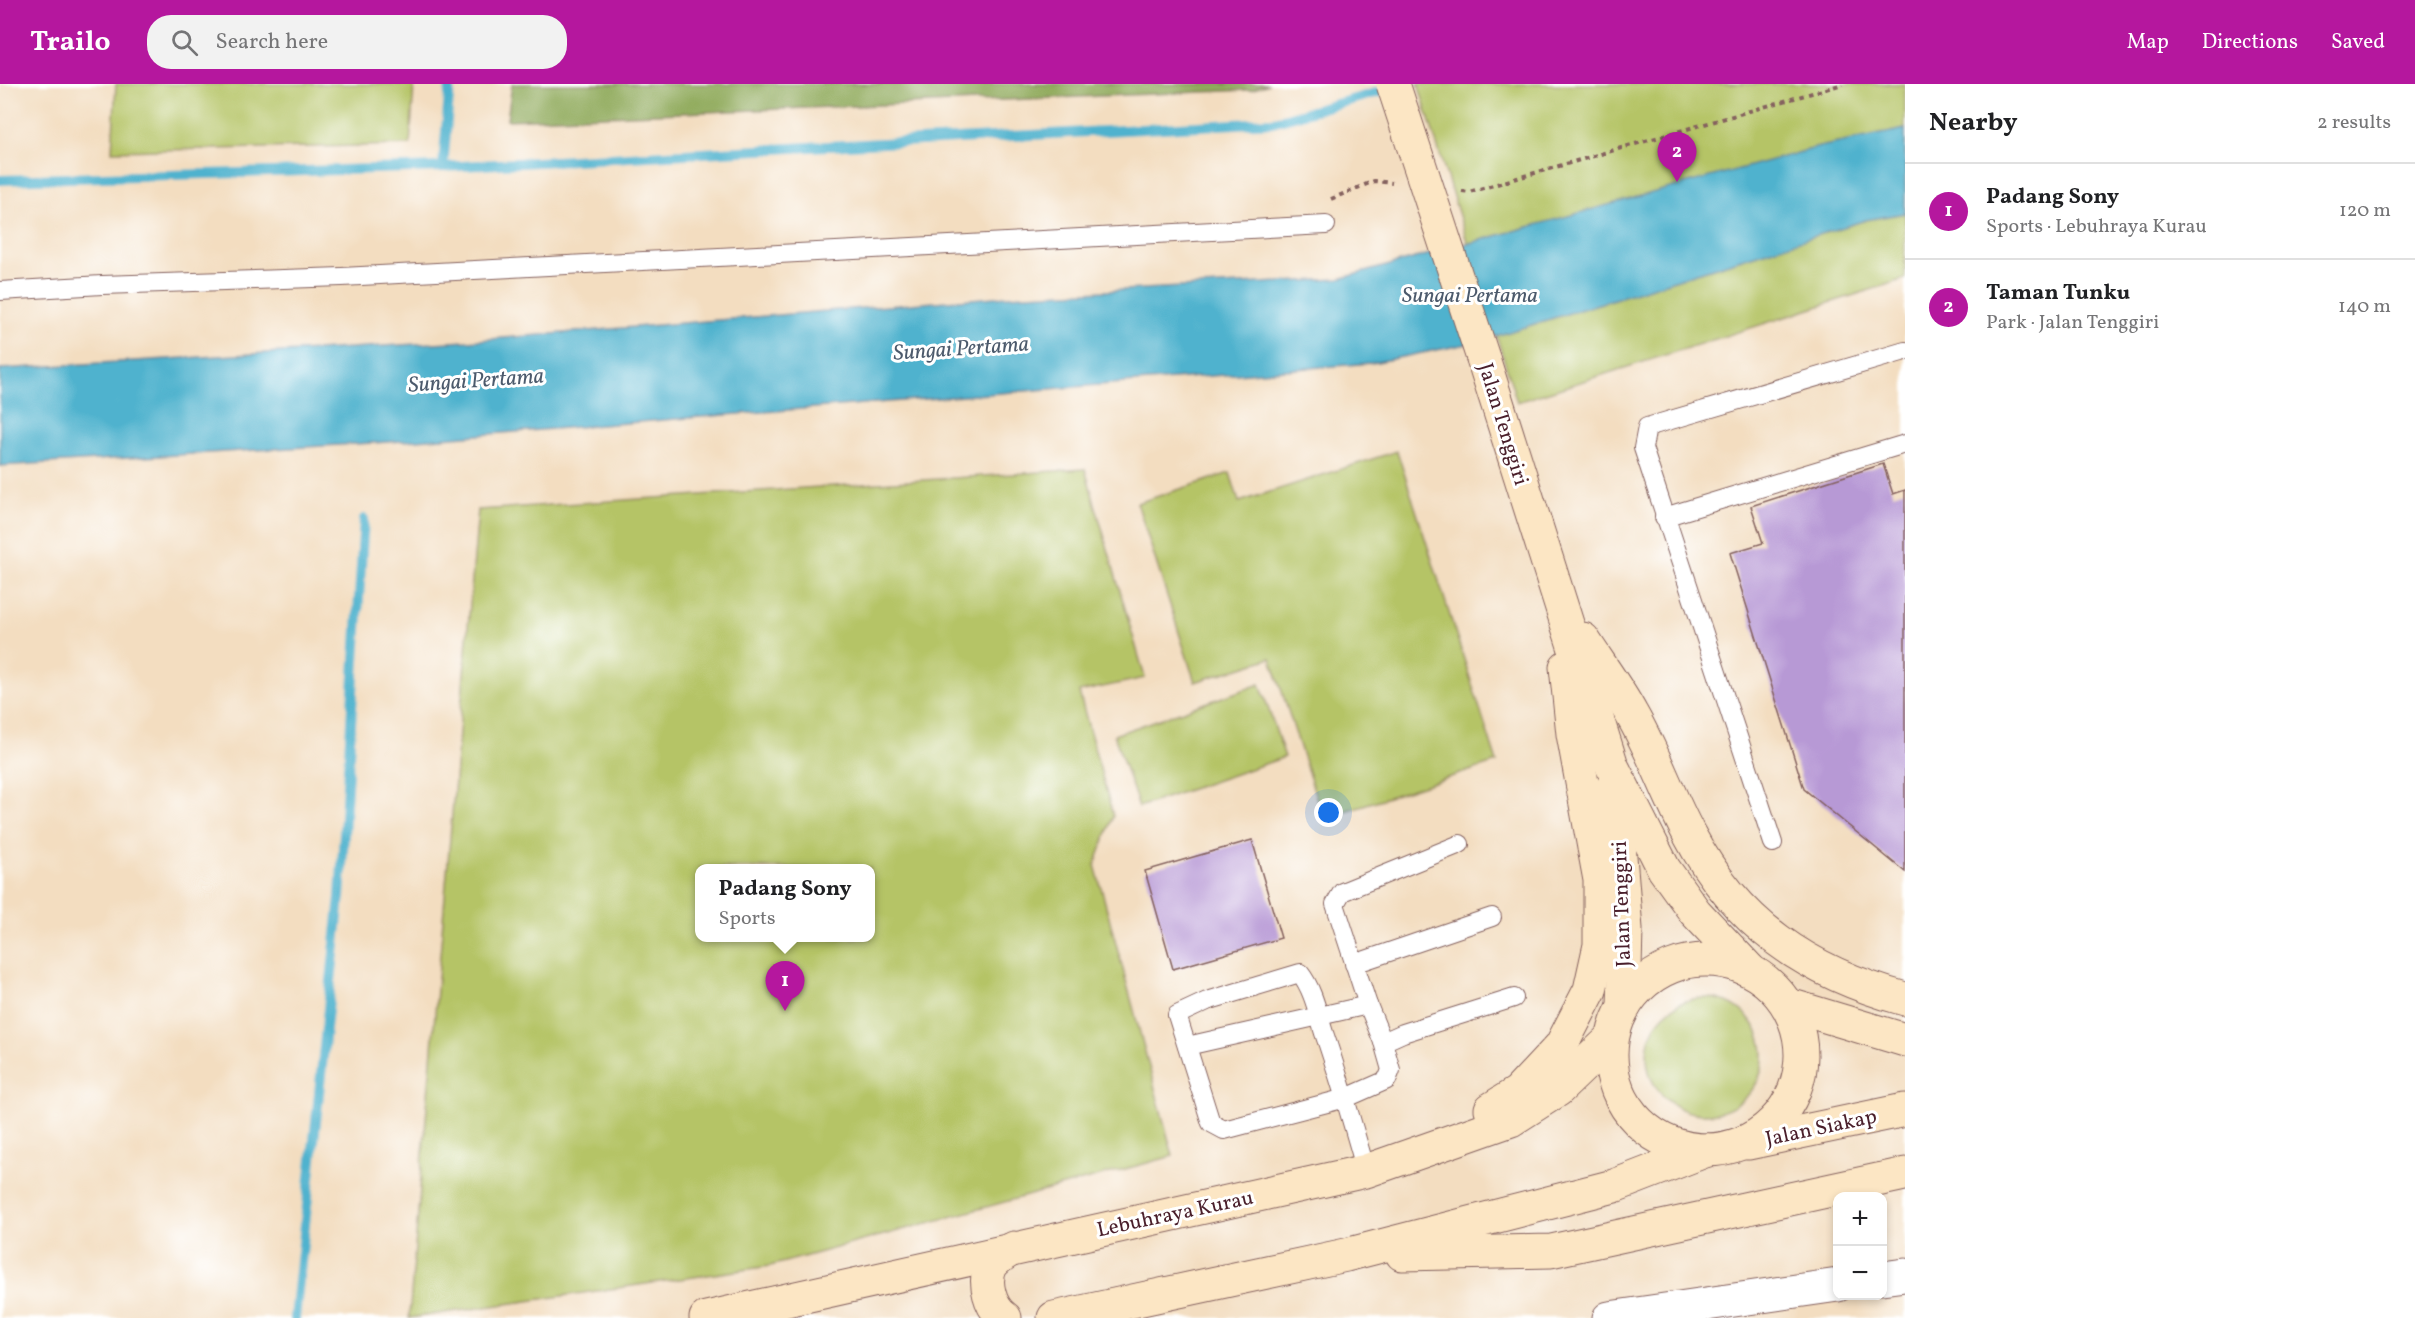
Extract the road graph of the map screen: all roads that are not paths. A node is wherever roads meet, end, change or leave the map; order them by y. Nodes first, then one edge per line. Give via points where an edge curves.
1 (1394, 84) edge
2 (1326, 225) dead end
3 (0, 291) edge
4 (1905, 351) edge
5 (1905, 444) edge
6 (1664, 517) junction
7 (1561, 604) junction
8 (1612, 766) junction
9 (1773, 843) dead end
10 (1460, 844) dead end
11 (1492, 917) dead end
12 (1354, 964) junction
13 (1749, 969) junction
14 (1514, 998) dead end
15 (1905, 999) edge
16 (1368, 1005) junction
17 (1789, 1005) junction
18 (1624, 1007) junction
19 (1319, 1017) junction
20 (1612, 1038) junction
21 (1905, 1040) edge
22 (1383, 1042) junction
23 (1188, 1046) junction
24 (1346, 1098) junction
25 (1905, 1110) edge
26 (1723, 1147) junction
27 (1420, 1153) junction
28 (1366, 1171) junction
29 (1905, 1174) edge
30 (1014, 1248) junction
31 (1346, 1255) junction
32 (1905, 1275) edge
33 (1887, 1277) edge
34 (858, 1283) junction
35 (1833, 1286) edge
36 (706, 1318) edge
37 (813, 1318) edge
38 (1005, 1318) edge
39 (1054, 1318) edge
40 (1609, 1318) edge

1 - 7 street, Jalan Tenggiri, bridge
2 - 3 lane via 342,277
4 - 6 lane via 1647,427 1643,448
5 - 6 lane
6 - 9 lane
7 - 8 street, Jalan Tenggiri
7 - 15 street via 1632,715 1689,834 1734,902 1793,952 1849,980
7 - 27 street via 1573,734 1600,880 1600,945 1590,990 1561,1046 1518,1092
8 - 13 street, Jalan Tenggiri via 1664,869 1695,912
8 - 18 street, Jalan Tenggiri via 1626,929
10 - 12 lane via 1342,892 1335,904
11 - 12 lane
12 - 16 lane
13 - 17 street via 1771,984
13 - 18 street via 1714,959 1678,963 1647,980
14 - 22 lane
16 - 19 lane
16 - 22 lane
17 - 21 street
17 - 26 street via 1800,1037 1801,1071 1789,1102 1768,1128
18 - 20 street
19 - 23 lane
19 - 23 lane via 1300,973 1207,1001 1178,1015
19 - 24 lane
20 - 26 street via 1611,1066 1618,1093 1633,1116 1654,1134 1680,1146
20 - 27 street, Lebuhraya Kurau via 1557,1090 1511,1120
22 - 24 lane via 1391,1070 1387,1080
23 - 24 lane via 1211,1123 1224,1130
24 - 28 lane
25 - 26 street, Jalan Siakap
26 - 31 street via 1614,1186
27 - 28 street, Lebuhraya Kurau
28 - 30 street, Lebuhraya Kurau
29 - 31 street via 1551,1251
30 - 34 street, Lebuhraya Kurau
30 - 38 street via 992,1265 986,1283 999,1314
31 - 39 street
32 - 33 street
34 - 36 street, Lebuhraya Kurau
34 - 37 street
35 - 40 street

